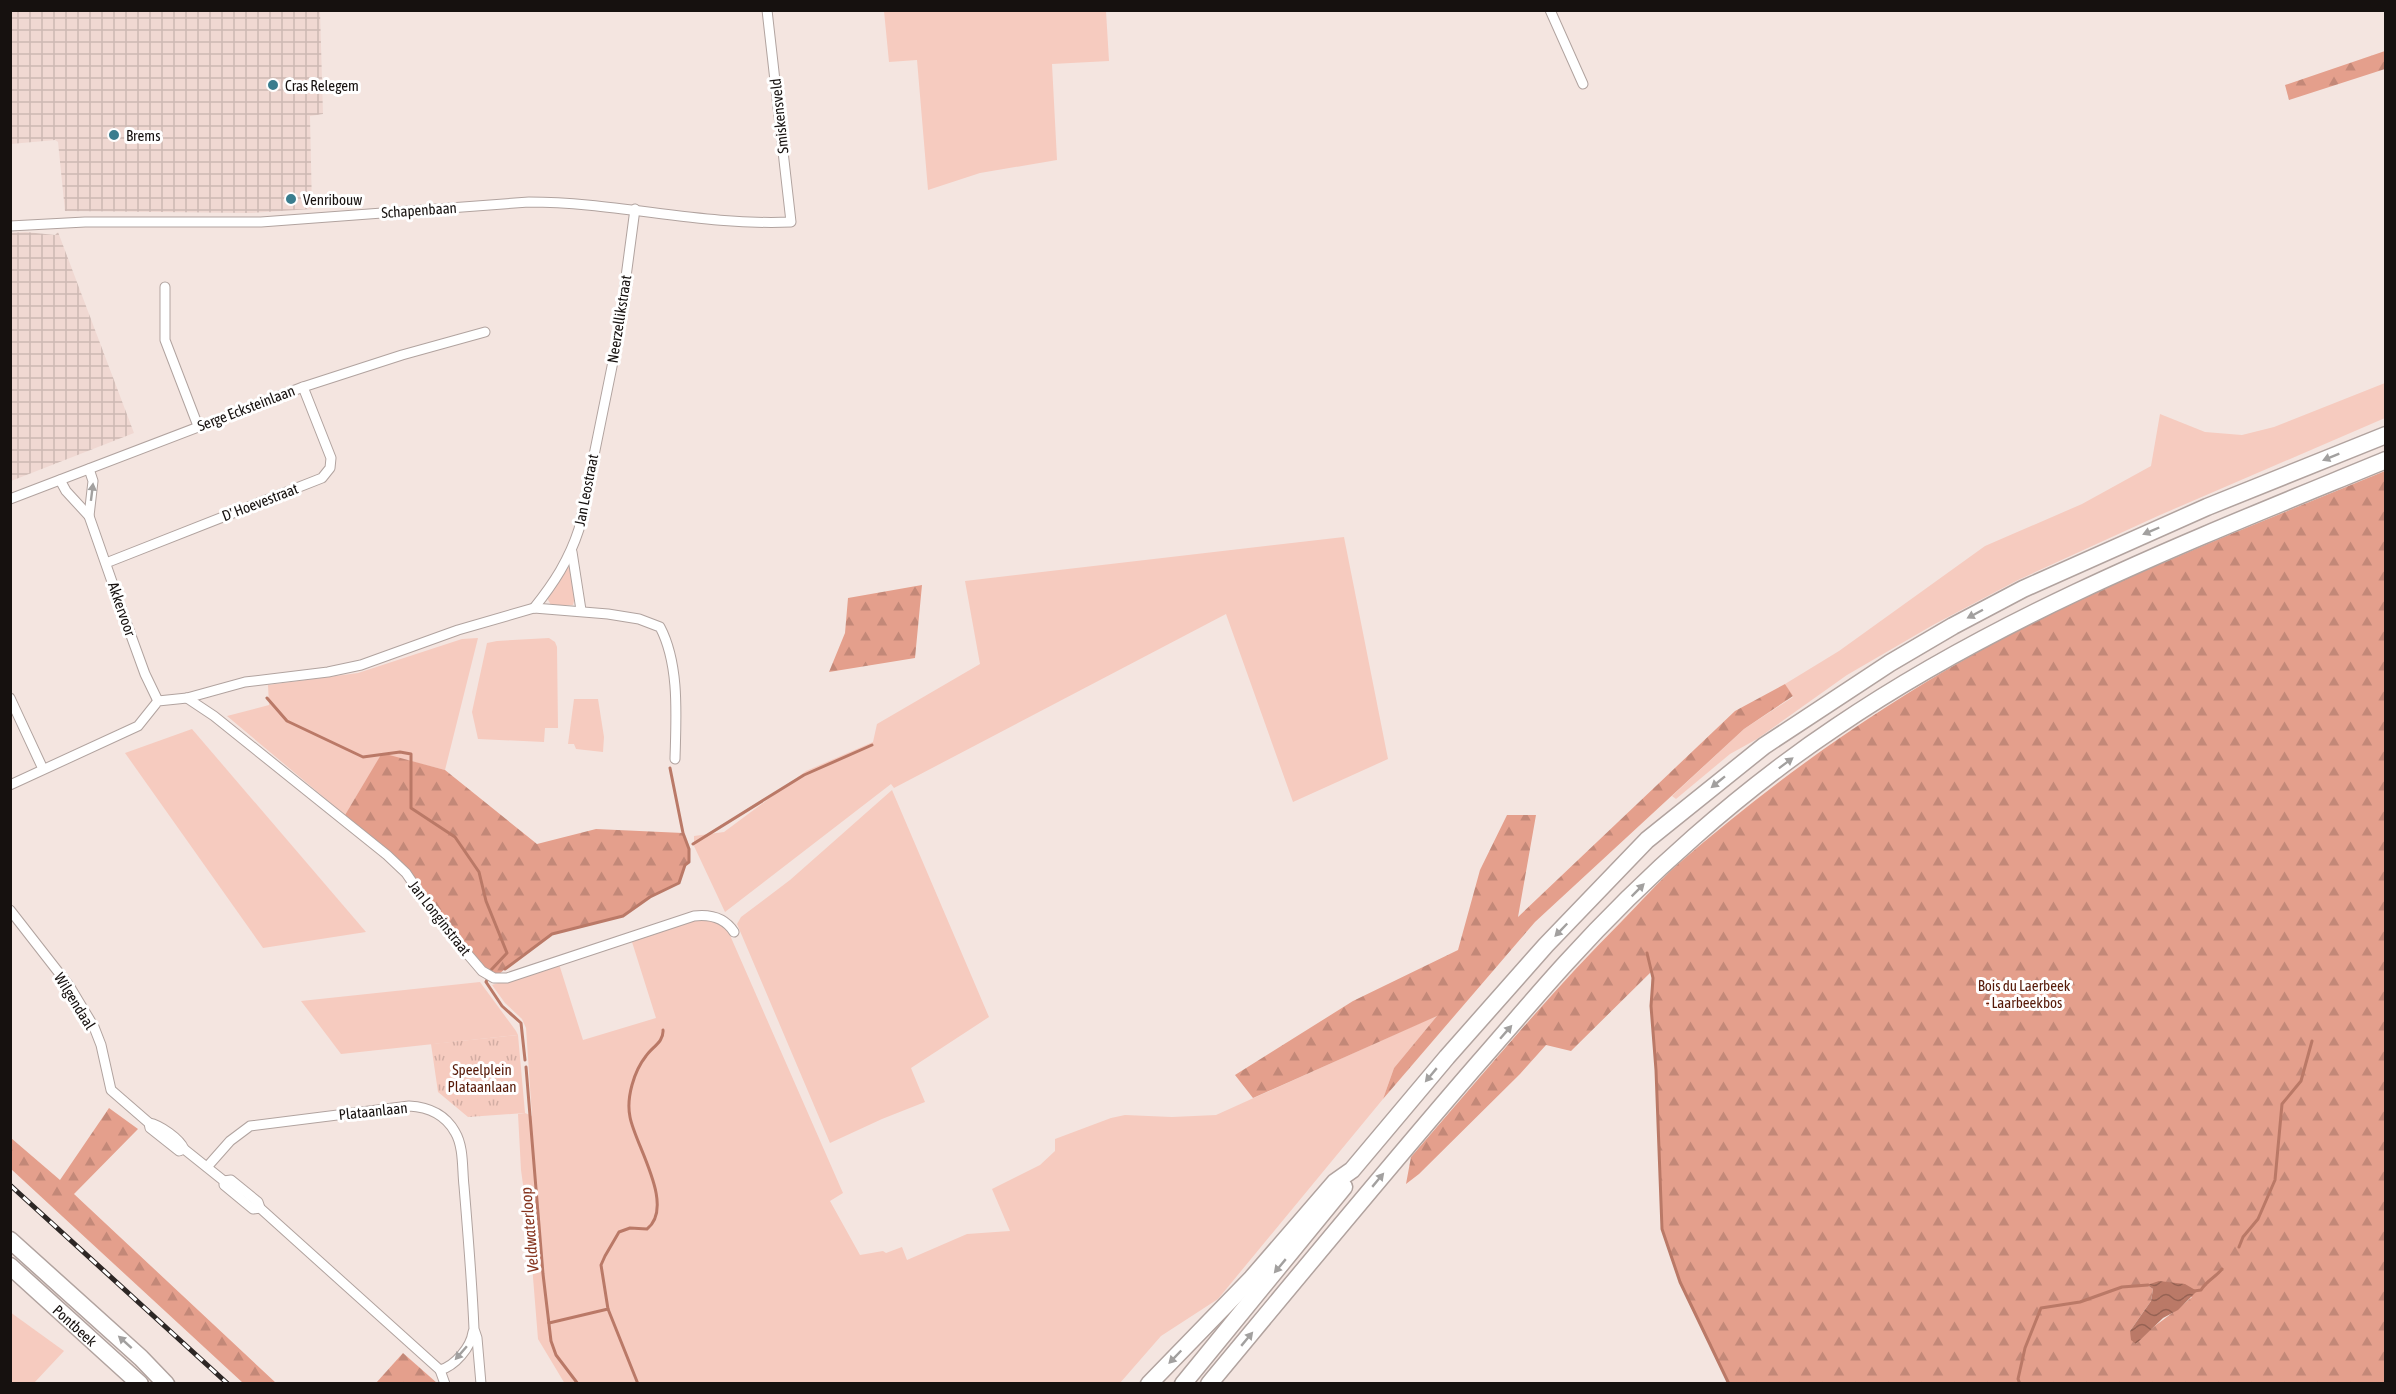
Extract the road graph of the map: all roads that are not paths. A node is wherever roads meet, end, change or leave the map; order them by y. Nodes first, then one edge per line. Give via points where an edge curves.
1 (767, 10) edge
2 (1550, 10) edge
3 (1583, 84) dead end
4 (635, 209) junction
5 (791, 222) joint
6 (10, 226) edge
7 (165, 287) dead end
8 (485, 332) dead end
9 (303, 387) junction
10 (198, 426) junction
11 (598, 428) joint
12 (2385, 435) edge
13 (2385, 460) edge
14 (89, 469) junction
15 (60, 480) junction
16 (10, 499) edge
17 (89, 516) junction
18 (572, 552) junction
19 (106, 562) junction
20 (534, 608) junction
21 (581, 610) junction
22 (10, 698) edge
23 (187, 698) junction
24 (158, 701) junction
25 (675, 759) dead end
26 (43, 770) junction
27 (10, 785) edge
28 (10, 910) edge
29 (734, 932) dead end
30 (207, 1167) junction
31 (1352, 1170) junction
32 (10, 1240) edge
33 (10, 1266) edge
34 (474, 1329) junction
35 (440, 1370) junction
36 (140, 1383) edge
37 (166, 1383) edge
38 (446, 1383) edge
39 (481, 1383) edge
40 (1149, 1383) edge
41 (1183, 1383) edge
42 (1209, 1383) edge

1 - 5 street, Smiskensveld
2 - 3 street
4 - 5 street, Schapenbaan via 717,221
4 - 6 street, Schapenbaan via 529,202 261,222
4 - 11 street, Neerzellikstraat via 618,337
7 - 10 street via 165,340
8 - 9 street, Serge Ecksteinlaan
9 - 10 street, Serge Ecksteinlaan
9 - 19 street, D' Hoevestraat via 331,458 330,468 322,478
10 - 14 street, Serge Ecksteinlaan
11 - 18 street, Jan Leostraat
12 -> 31 highway via 2196,511 2023,589 1890,663 1764,746 1639,848 1546,945
42 -> 13 highway via 1567,961 1668,859 1767,778 1834,728 1896,689 2032,612
14 - 15 street, Serge Ecksteinlaan
17 -> 14 street, Akkervoor via 93,481
15 - 16 street, Serge Ecksteinlaan
15 - 17 street, Akkervoor
17 - 19 street, Akkervoor
18 - 20 street, Jan Leostraat
18 - 21 street, Jan Leostraat
19 - 24 street, Akkervoor
20 - 21 street
20 - 23 street via 361,665 245,682
21 - 25 street via 639,619 660,627 666,638 676,691
22 - 26 street
23 - 24 street
23 - 29 street, Jan Longinstraat via 387,855 406,873 436,917 482,971 494,978 507,978 694,916 719,918
24 - 26 street via 138,726
26 - 27 street
28 - 30 street, Wilgendaal via 70,987 94,1027 111,1090
30 - 34 street, Plataanlaan via 250,1126 409,1106 437,1113 454,1129 460,1148
30 - 35 street, Wilgendaal via 253,1209 260,1208
31 -> 40 highway via 1335,1182 1252,1278
31 -> 41 highway via 1344,1188
37 -> 32 highway
33 - 36 highway, Pontbeek
34 -> 35 street via 465,1350
34 - 39 street, Plataanlaan
35 - 38 street, Wilgendaal

